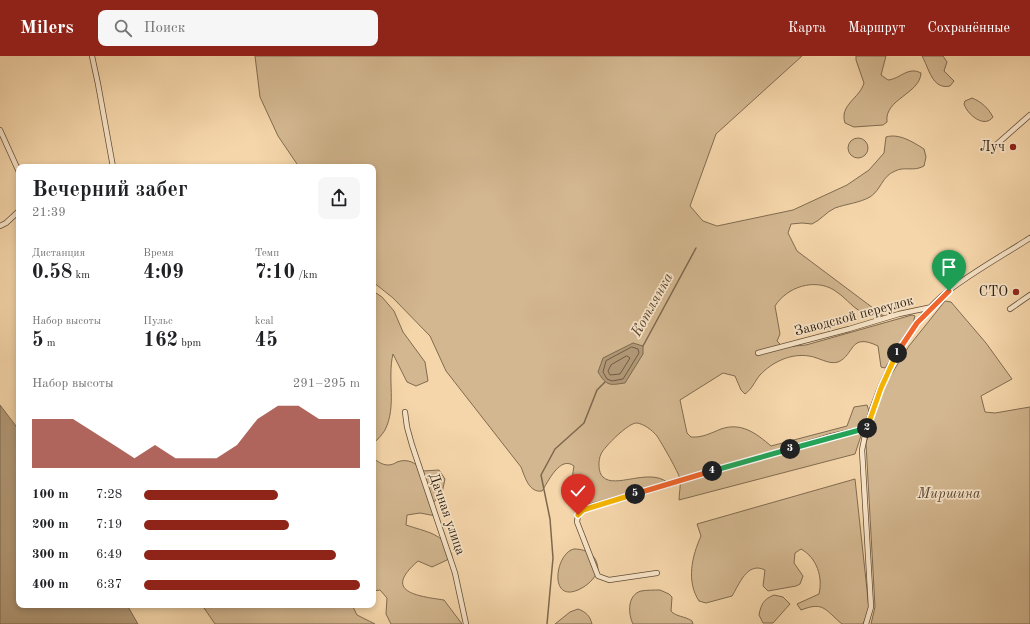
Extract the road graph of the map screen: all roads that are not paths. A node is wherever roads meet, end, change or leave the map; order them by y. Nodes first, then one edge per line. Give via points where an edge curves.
1 (92, 56) edge
2 (1030, 115) edge
3 (0, 130) edge
4 (2, 141) edge
5 (996, 145) dead end
6 (112, 164) edge
7 (16, 167) edge
8 (16, 214) edge
9 (0, 226) edge
10 (1030, 238) edge
11 (1030, 295) edge
12 (932, 307) junction
13 (1010, 309) dead end
14 (758, 353) dead end
15 (405, 412) dead end
16 (867, 428) junction
17 (657, 573) dead end
18 (466, 624) edge
19 (866, 624) edge

1 - 6 street
2 - 5 street
3 - 4 street
4 - 7 street
8 - 9 street
10 - 12 street, Заводской переулок via 954,288
11 - 13 street
12 - 14 street, Заводской переулок
12 - 16 street via 910,332 893,359
15 - 18 street, Дачная улица via 412,445 455,573
16 - 17 street via 832,436 583,510 578,515 577,522 598,576 609,580
16 - 19 street via 862,461 872,607

